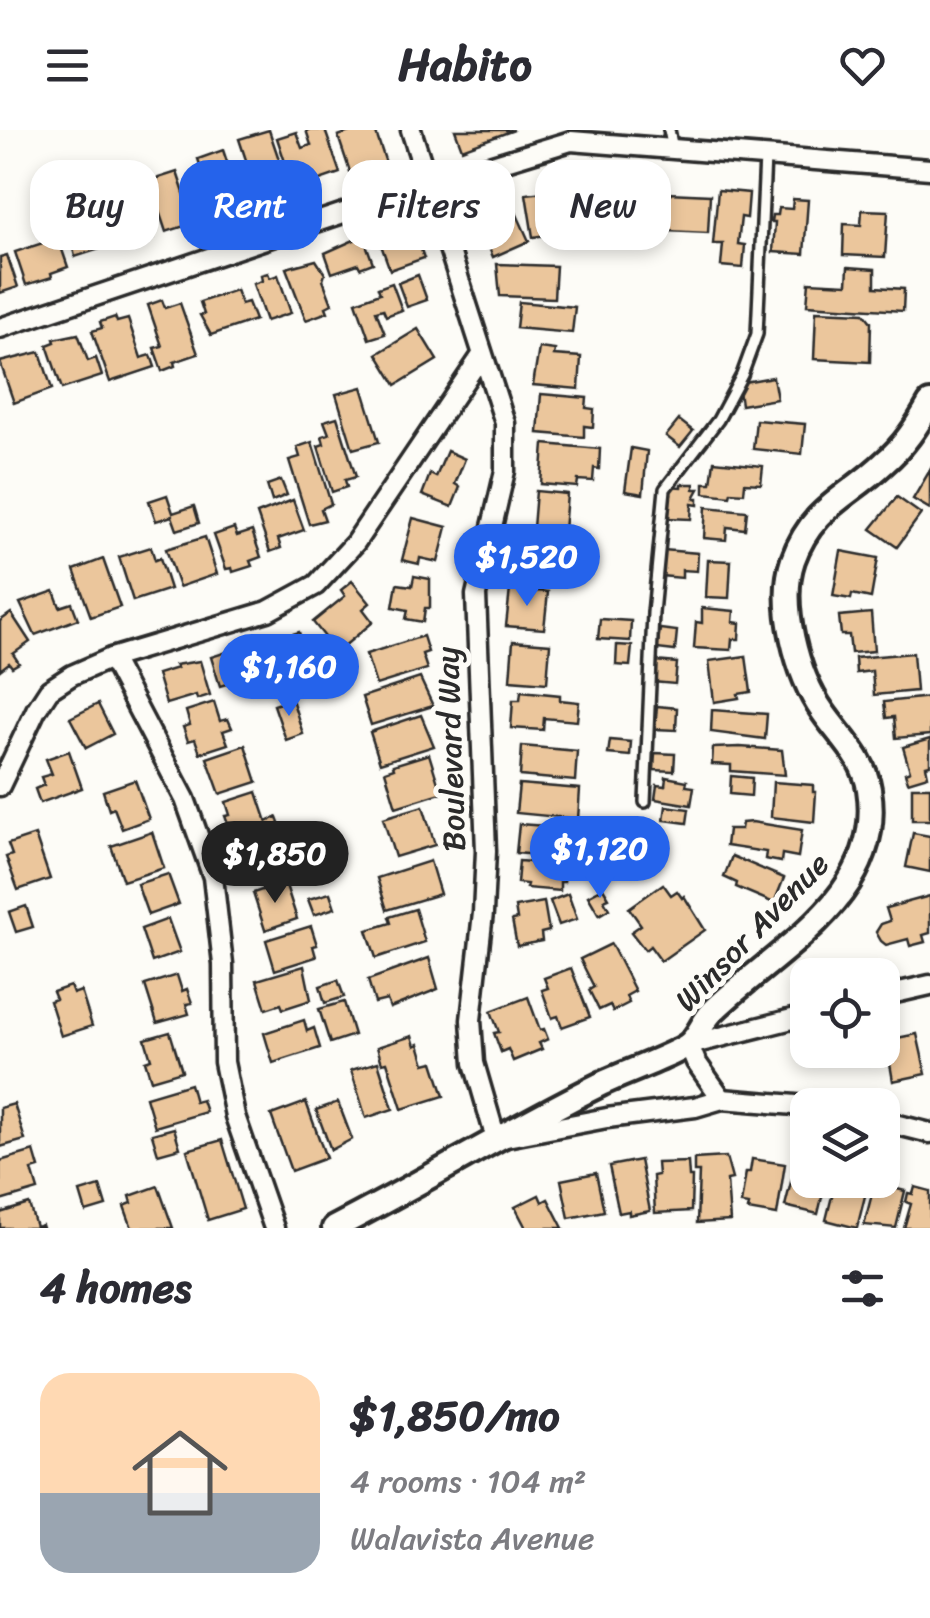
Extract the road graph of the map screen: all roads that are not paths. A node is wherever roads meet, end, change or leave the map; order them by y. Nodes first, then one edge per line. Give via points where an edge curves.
1 (411, 130) edge
2 (671, 139) edge
3 (765, 158) junction
4 (422, 160) edge
5 (509, 160) edge
6 (930, 169) edge
7 (342, 213) edge
8 (450, 250) edge
9 (0, 328) edge
10 (482, 355) junction
11 (930, 403) edge
12 (111, 658) junction
13 (0, 786) edge
14 (644, 802) dead end
15 (930, 985) edge
16 (900, 992) edge
17 (790, 1019) edge
18 (690, 1045) junction
19 (722, 1099) junction
20 (790, 1105) edge
21 (900, 1126) edge
22 (930, 1133) edge
23 (496, 1139) junction
24 (362, 1222) edge
25 (274, 1228) edge
26 (334, 1228) edge

1 - 4 street, Boulevard Way
2 - 3 street
2 - 5 street via 571,141
3 - 6 street
3 - 14 lane via 757,334 718,420 664,489
7 - 9 street
8 - 10 street, Boulevard Way
10 - 12 street via 354,544 316,585 268,611
10 - 23 street, Boulevard Way via 505,423 505,471 476,595 486,851 472,1020 474,1063
11 - 18 street, Winsor Avenue via 882,466 817,515 792,562 787,590 787,616 810,688 861,763 869,786 869,842 845,890 818,921 710,1014
12 - 13 street via 49,690
12 - 25 street via 185,799 213,877 224,1062 235,1116
15 - 16 street
17 - 18 street
18 - 19 street
18 - 23 street
19 - 20 street
19 - 23 street
21 - 22 street
23 - 24 street
24 - 26 street

